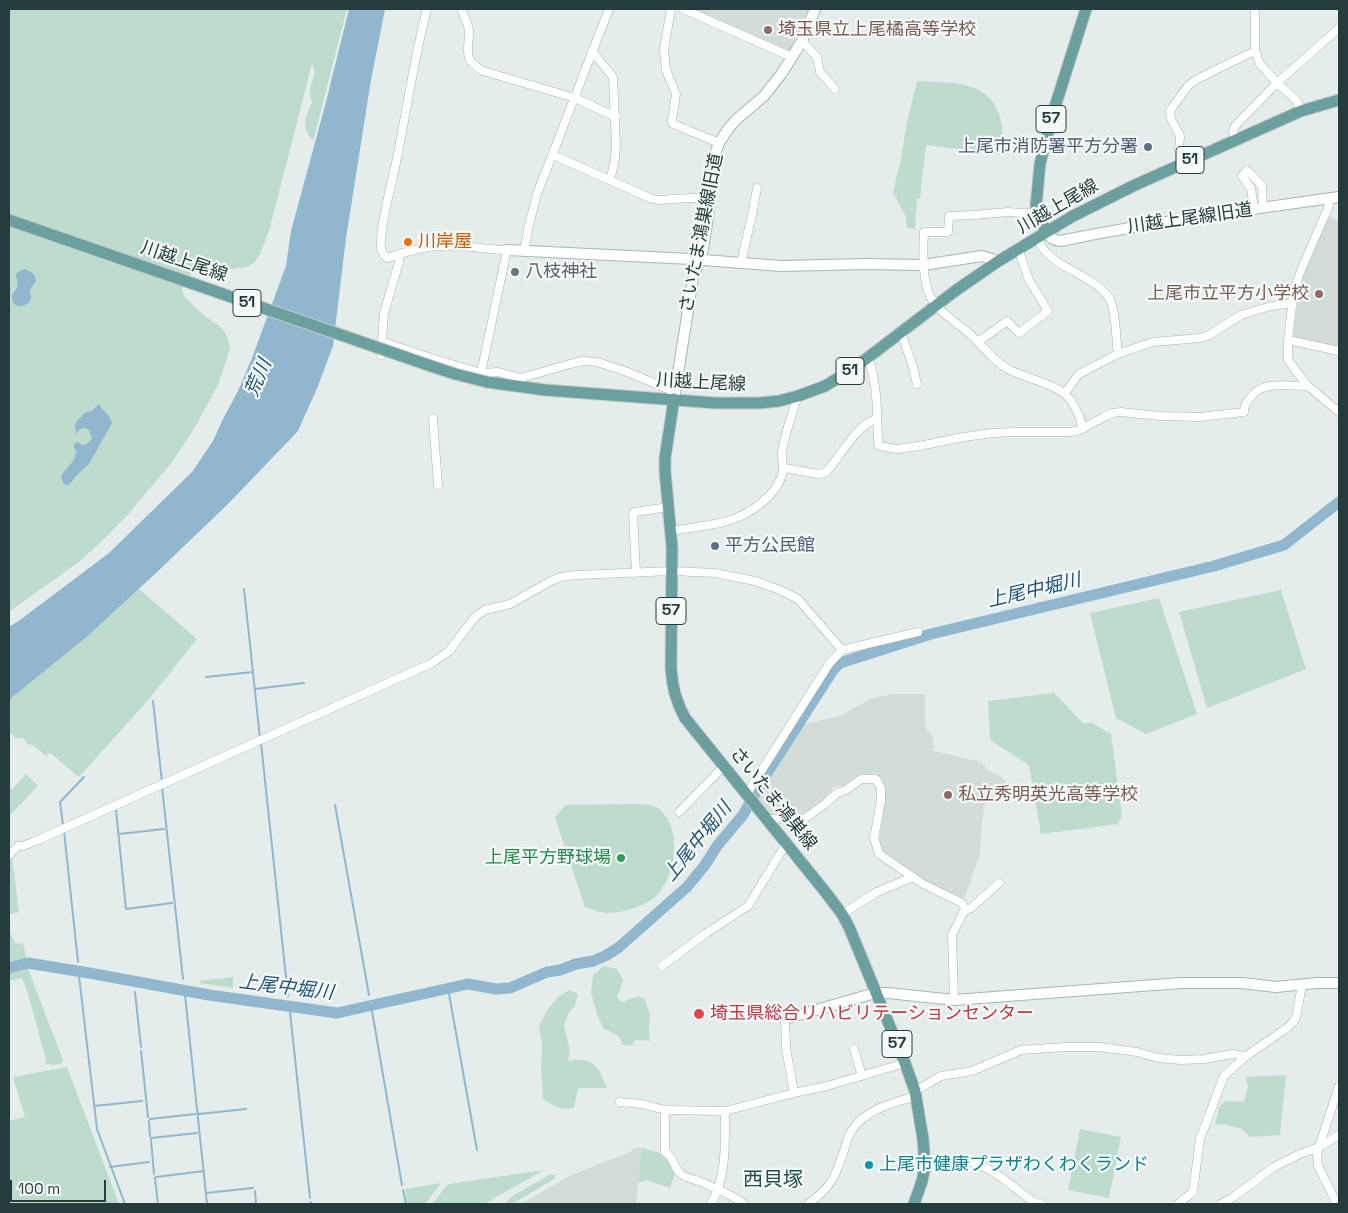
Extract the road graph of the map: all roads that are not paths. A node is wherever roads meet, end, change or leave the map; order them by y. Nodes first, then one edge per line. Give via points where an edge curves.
1 (427, 9) edge
2 (461, 9) edge
3 (609, 9) edge
4 (670, 9) edge
5 (683, 9) edge
6 (815, 9) edge
7 (1086, 9) edge
8 (1255, 9) edge
9 (1339, 28) edge
10 (802, 41) junction
11 (1255, 51) junction
12 (592, 52) junction
13 (792, 57) junction
14 (1277, 84) junction
15 (836, 88) dead end
16 (574, 98) junction
17 (1339, 100) edge
18 (1301, 111) junction
19 (616, 117) junction
20 (1235, 140) junction
21 (719, 143) junction
22 (553, 155) junction
23 (1184, 163) junction
24 (609, 179) junction
25 (757, 188) dead end
26 (710, 197) junction
27 (1335, 198) edge
28 (1038, 214) junction
29 (9, 220) edge
30 (1042, 234) junction
31 (1019, 249) junction
32 (507, 250) junction
33 (524, 251) junction
34 (398, 255) junction
35 (700, 260) junction
36 (997, 262) junction
37 (741, 263) junction
38 (923, 265) junction
39 (1292, 303) junction
40 (936, 304) junction
41 (901, 332) junction
42 (1288, 340) junction
43 (383, 342) junction
44 (978, 342) junction
45 (1339, 351) edge
46 (1118, 354) junction
47 (381, 356) dead end
48 (868, 358) junction
49 (484, 378) junction
50 (917, 384) dead end
51 (1308, 386) junction
52 (1065, 393) junction
53 (675, 396) junction
54 (798, 396) junction
55 (1339, 412) edge
56 (433, 418) dead end
57 (877, 419) junction
58 (1084, 428) junction
59 (784, 468) junction
60 (438, 485) dead end
61 (669, 507) junction
62 (671, 531) junction
63 (672, 571) junction
64 (636, 573) junction
65 (918, 632) dead end
66 (842, 650) junction
67 (724, 766) junction
68 (750, 799) junction
69 (679, 812) dead end
70 (766, 819) junction
71 (786, 844) junction
72 (9, 855) edge
73 (913, 876) junction
74 (999, 883) dead end
75 (966, 910) junction
76 (842, 914) junction
77 (662, 966) dead end
78 (1339, 983) edge
79 (1302, 984) junction
80 (875, 993) junction
81 (954, 1000) junction
82 (785, 1019) joint
83 (854, 1049) dead end
84 (1246, 1056) junction
85 (905, 1063) junction
86 (862, 1076) junction
87 (1339, 1086) edge
88 (794, 1093) junction
89 (915, 1093) junction
90 (620, 1102) dead end
91 (666, 1110) junction
92 (725, 1111) junction
93 (1339, 1135) edge
94 (1319, 1147) junction
95 (925, 1158) junction
96 (718, 1190) junction
97 (711, 1204) edge
98 (744, 1204) edge
99 (808, 1204) edge
100 (914, 1204) edge
101 (1041, 1204) edge
102 (1178, 1204) edge
103 (1221, 1204) edge
104 (1337, 1204) edge

1 - 34 street via 382,229 383,255 387,258
2 - 16 street via 468,25 469,58 478,68
3 - 12 street
4 - 21 street via 664,49 666,70 676,94 673,124
5 - 13 street
6 - 10 street, さいたま鴻巣線旧道
7 - 28 main road, 57 via 1045,141 1036,200
8 - 11 street
9 - 14 street
10 - 13 street, さいたま鴻巣線旧道
10 - 15 street via 817,57 820,72
11 - 14 street via 1260,64
11 - 23 street via 1194,81 1170,111 1180,136 1179,151
12 - 16 street
12 - 19 street via 613,77
13 - 21 street, さいたま鴻巣線旧道 via 773,87 738,119
14 - 18 street via 1297,101
14 - 20 street via 1235,126
16 - 19 street
16 - 22 street
17 - 18 main road, 川越上尾線 / 51
18 - 20 main road, 川越上尾線 / 51
19 - 24 street via 615,158
20 - 23 main road, 川越上尾線 / 51
21 - 26 street, さいたま鴻巣線旧道 via 713,162
22 - 24 street
22 - 33 street via 537,194
23 - 30 main road, 川越上尾線 / 51 via 1103,200
24 - 26 street via 657,200
25 - 37 street
26 - 35 street, さいたま鴻巣線旧道
27 - 30 street, 川越上尾線旧道 via 1114,230 1060,241
27 - 39 street via 1299,275
28 - 30 main road, 57
28 - 38 street via 1008,212 948,216 948,232 924,232
29 - 49 main road, 川越上尾線 / 51, bridge via 455,374
30 - 31 main road, 川越上尾線 / 51
30 - 46 street via 1041,246 1046,252 1097,285 1109,298
31 - 36 main road, 川越上尾線 / 51
31 - 44 street via 1030,280 1048,311 1019,333 1007,321
32 - 33 street
32 - 34 street via 433,246
32 - 49 street
33 - 35 street
34 - 43 street via 399,262 384,313
35 - 37 street
35 - 53 street, さいたま鴻巣線旧道 via 691,286
36 - 38 street via 982,256
36 - 40 main road, 川越上尾線 / 51
37 - 38 street
38 - 40 street via 929,295
39 - 42 street
39 - 46 street via 1241,315 1201,338 1153,342
40 - 41 main road, 川越上尾線 / 51
40 - 44 street
41 - 48 main road, 川越上尾線 / 51
41 - 50 street
42 - 45 street
42 - 51 street via 1288,359
43 - 47 street
43 - 49 street
44 - 52 street via 1008,369
46 - 52 street via 1079,374
48 - 54 main road, 川越上尾線 / 51 via 825,386
48 - 57 street via 873,370
49 - 53 main road, 川越上尾線 / 51 via 545,390
49 - 53 street via 498,372 521,378 562,365 589,361 625,371
51 - 55 street
51 - 58 street via 1266,385 1252,394 1244,412 1200,417 1121,412
52 - 58 street
53 - 54 main road, 川越上尾線 / 51 via 738,404
53 - 61 main road, さいたま鴻巣線 / 57 via 665,471
54 - 59 street via 782,450
56 - 60 street
57 - 58 street via 879,446 896,448 994,433 1070,432
57 - 59 street via 859,430 826,472 818,474
59 - 62 street via 773,492 743,514 726,521
61 - 62 main road, さいたま鴻巣線 / 57
61 - 64 street via 633,513
62 - 63 main road, さいたま鴻巣線 / 57
63 - 64 street
63 - 66 street via 715,573 780,590 798,599
63 - 67 main road, さいたま鴻巣線 / 57 via 671,668 675,695 685,718
64 - 72 street via 561,577 510,604 485,610 474,617 449,651 432,663 38,840 18,846
65 - 66 street
66 - 68 street via 829,664
67 - 68 main road, さいたま鴻巣線 / 57
67 - 69 street
68 - 70 main road, さいたま鴻巣線 / 57
70 - 71 main road, さいたま鴻巣線 / 57
70 - 73 street via 804,819 837,792 846,790 860,779 876,779 881,788 874,838 879,854
71 - 76 main road, さいたま鴻巣線 / 57
71 - 77 street via 748,906
73 - 75 street via 962,902
73 - 76 street via 877,892
74 - 75 street
75 - 81 street via 952,935
76 - 80 main road, さいたま鴻巣線 / 57
78 - 79 street
79 - 81 street via 1276,987 1242,983 1180,984
79 - 84 street via 1295,1019
80 - 81 street
80 - 82 street
80 - 85 main road, さいたま鴻巣線 / 57
82 - 88 street via 786,1048
83 - 86 street
84 - 89 street via 1232,1054 1182,1060 1100,1047 1021,1050 972,1071 942,1076
84 - 102 street via 1224,1076 1200,1139 1192,1192
85 - 86 street
85 - 89 main road, さいたま鴻巣線 / 57
86 - 88 street
87 - 94 street
88 - 92 street
89 - 95 main road, さいたま鴻巣線 / 57
89 - 99 street via 876,1110 854,1127 832,1182
90 - 91 street
91 - 92 street
91 - 96 street via 665,1152 673,1159 678,1172
92 - 96 street via 725,1150
93 - 94 street
94 - 103 street via 1274,1167
94 - 104 street via 1318,1166
95 - 100 main road, さいたま鴻巣線 / 57
95 - 101 street via 984,1166 1033,1202
96 - 97 street
96 - 98 street

